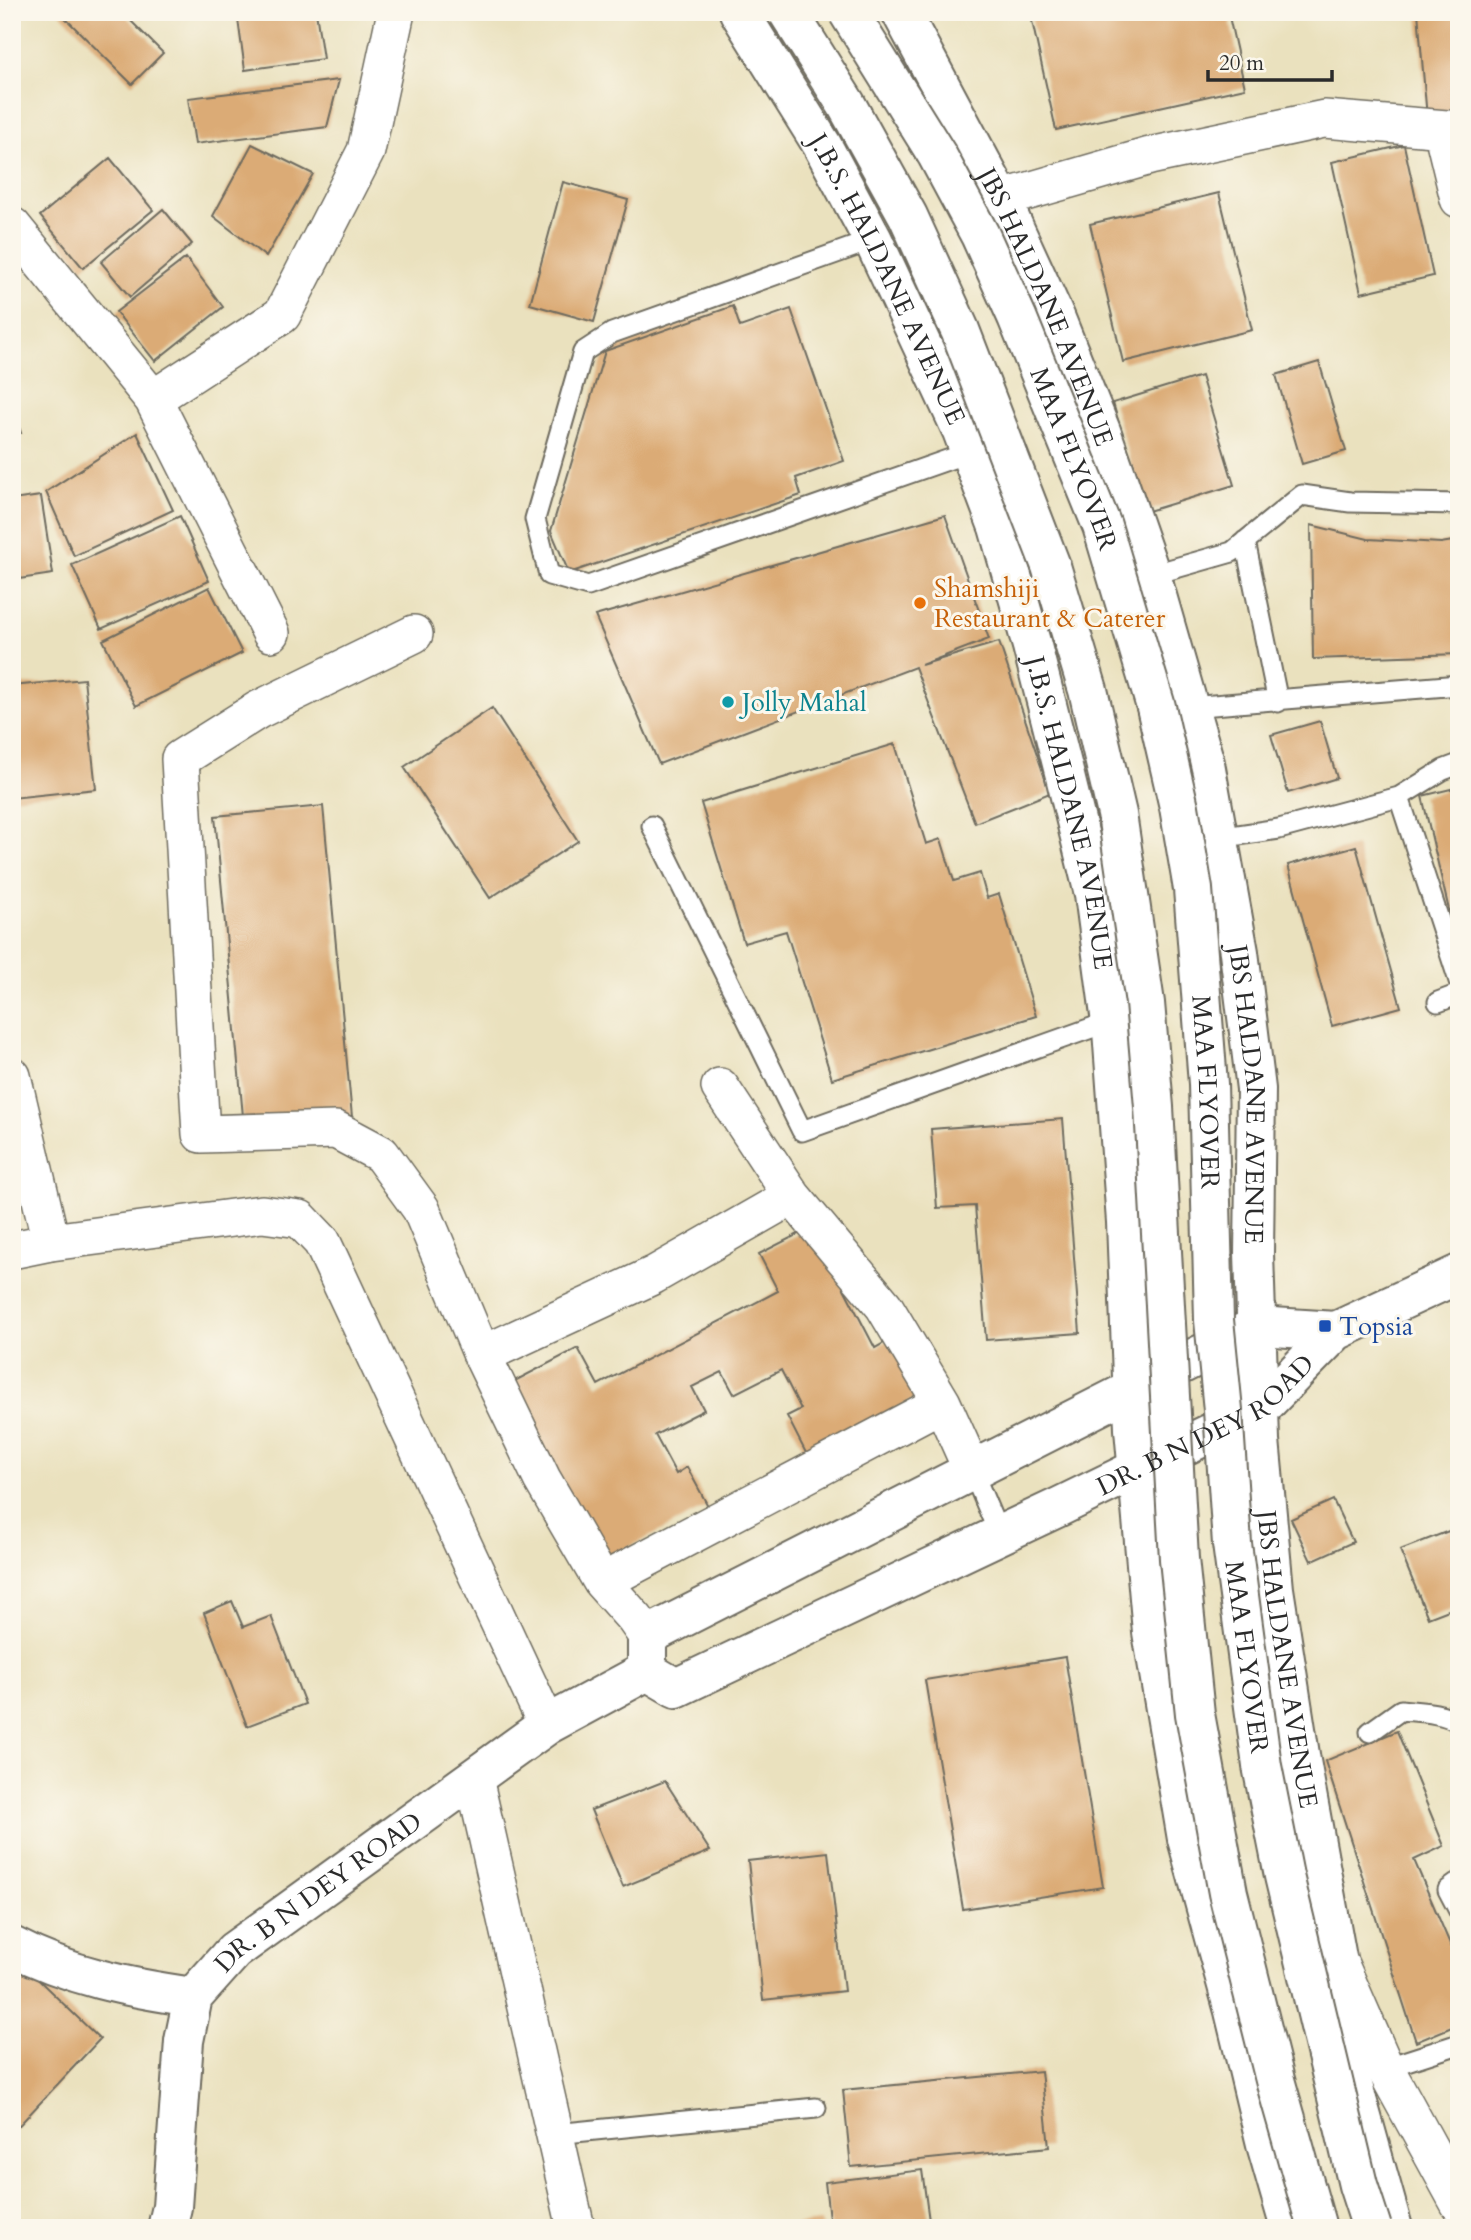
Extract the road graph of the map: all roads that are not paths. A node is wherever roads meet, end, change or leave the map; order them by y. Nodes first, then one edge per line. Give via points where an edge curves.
1 (396, 12) edge
2 (739, 12) edge
3 (788, 12) edge
4 (848, 12) edge
5 (901, 12) edge
6 (1450, 130) edge
7 (1001, 199) junction
8 (1459, 199) edge
9 (12, 226) edge
10 (873, 240) junction
11 (153, 399) junction
12 (970, 452) junction
13 (1459, 504) edge
14 (1245, 541) junction
15 (1151, 575) junction
16 (271, 634) dead end
17 (414, 634) dead end
18 (1459, 685) edge
19 (1278, 702) junction
20 (1189, 707) junction
21 (1459, 764) edge
22 (1399, 797) junction
23 (652, 826) dead end
24 (1218, 838) junction
25 (1459, 981) edge
26 (1459, 994) edge
27 (1438, 1002) dead end
28 (1111, 1021) junction
29 (12, 1076) edge
30 (720, 1087) dead end
31 (792, 1196) junction
32 (51, 1242) junction
33 (12, 1251) edge
34 (1459, 1274) edge
35 (1257, 1326) junction
36 (1336, 1331) junction
37 (482, 1355) junction
38 (1132, 1388) junction
39 (942, 1404) junction
40 (1260, 1409) junction
41 (1138, 1469) junction
42 (972, 1470) junction
43 (999, 1534) junction
44 (602, 1582) junction
45 (647, 1653) junction
46 (1459, 1722) edge
47 (547, 1725) junction
48 (1370, 1732) dead end
49 (474, 1778) junction
50 (1459, 1882) edge
51 (1459, 1911) edge
52 (12, 1946) edge
53 (1337, 1958) junction
54 (193, 1997) junction
55 (1459, 2043) edge
56 (1385, 2068) junction
57 (816, 2108) dead end
58 (555, 2134) junction
59 (1459, 2203) edge
60 (167, 2228) edge
61 (576, 2228) edge
62 (1290, 2228) edge
63 (1317, 2228) edge
64 (1372, 2228) edge
65 (1393, 2228) edge

1 - 11 street via 366,151 282,315
2 - 10 main road, J.B.S. HALDANE AVENUE via 822,145
3 - 63 main road, MAA FLYOVER, bridge via 908,216 960,330 1051,566 1091,703 1117,814 1146,1003 1179,1559 1195,1714 1228,1893
4 - 64 main road, MAA FLYOVER, bridge via 937,155 980,234 1017,317 1102,526 1156,708 1193,888 1208,1084 1214,1320 1232,1544 1262,1766 1284,1876
5 - 7 main road, JBS HALDANE AVENUE
6 - 7 street via 1324,119 1150,156
6 - 8 street
7 - 15 main road, JBS HALDANE AVENUE via 1101,431
9 - 11 street
10 - 12 main road, J.B.S. HALDANE AVENUE
10 - 12 lane via 612,333 583,352 535,519 549,575 588,586
11 - 16 street
12 - 28 main road, J.B.S. HALDANE AVENUE via 998,527 1064,772 1094,894
13 - 14 lane via 1350,502 1302,495
14 - 15 lane via 1232,552
14 - 19 lane
15 - 20 main road, JBS HALDANE AVENUE
17 - 37 street via 258,710 180,759 201,1134 336,1130 381,1154 421,1209
18 - 19 lane
19 - 20 lane
20 - 24 main road, JBS HALDANE AVENUE via 1205,763
21 - 22 lane
22 - 24 lane via 1279,829
22 - 25 lane
23 - 28 lane via 802,1131
24 - 35 main road, JBS HALDANE AVENUE via 1239,952 1256,1089
26 - 27 lane
28 - 38 main road, J.B.S. HALDANE AVENUE
29 - 32 street
30 - 31 street
31 - 37 street via 654,1275
31 - 39 street via 884,1306
32 - 33 street
32 - 47 street via 262,1214 300,1219 322,1242
34 - 36 main road
35 - 36 main road, DR. B N DEY ROAD
35 - 38 main road, DR. B N DEY ROAD
35 - 40 main road, JBS HALDANE AVENUE
36 - 40 main road, DR. B N DEY ROAD
37 - 44 street via 542,1479
38 - 41 main road
38 - 42 main road, DR. B N DEY ROAD
39 - 42 street
39 - 44 street
40 - 41 main road, DR. B N DEY ROAD
40 - 53 main road, JBS HALDANE AVENUE via 1274,1589
41 - 43 main road, DR. B N DEY ROAD
41 - 62 main road via 1152,1632 1187,1839
42 - 43 lane
42 - 45 main road, DR. B N DEY ROAD
43 - 45 main road, DR. B N DEY ROAD via 677,1688
44 - 45 street via 635,1619
45 - 47 main road, DR. B N DEY ROAD
46 - 48 lane via 1441,1714 1401,1710
47 - 49 main road, DR. B N DEY ROAD
49 - 54 main road, DR. B N DEY ROAD via 234,1951
49 - 58 street
50 - 51 lane via 1448,1890
52 - 54 main road via 45,1963 120,1985
53 - 56 street
53 - 65 main road, JBS HALDANE AVENUE via 1345,2057
54 - 60 main road, DR. B N DEY ROAD via 184,2041
55 - 56 lane
56 - 59 street
57 - 58 lane
58 - 61 street

